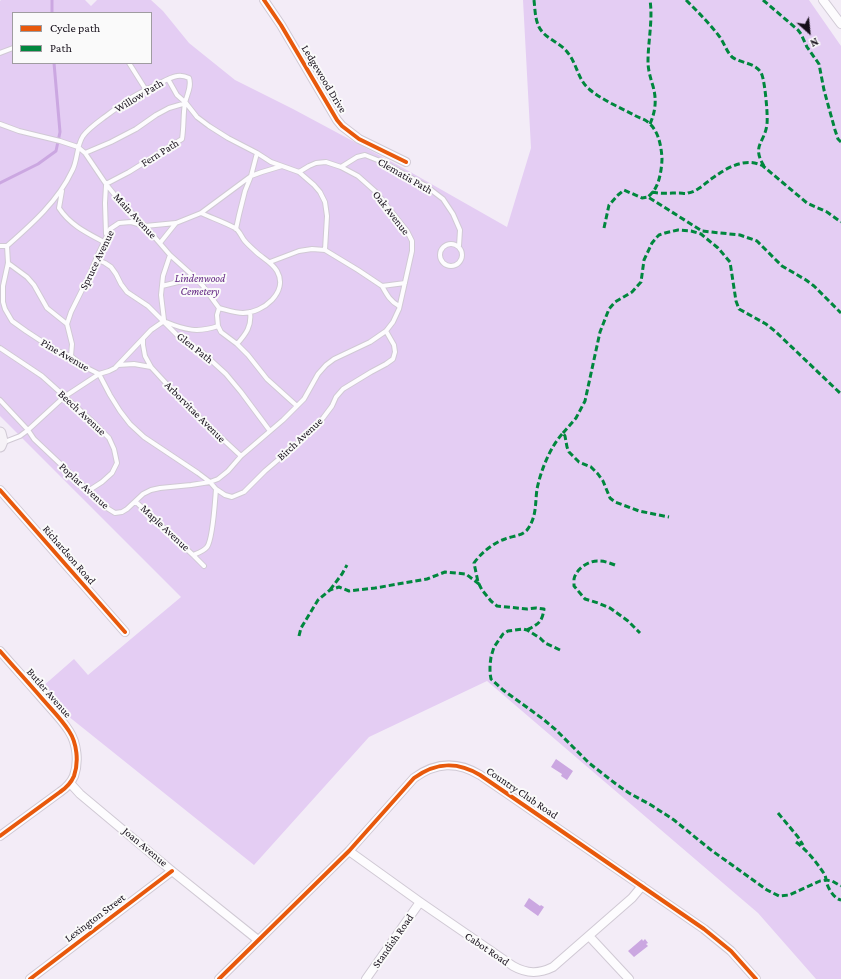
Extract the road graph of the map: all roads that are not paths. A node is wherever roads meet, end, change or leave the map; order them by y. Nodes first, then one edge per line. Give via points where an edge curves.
1 (264, 0) edge
2 (823, 0) edge
3 (841, 24) edge
4 (12, 48) edge
5 (0, 53) edge
6 (130, 64) edge
7 (168, 79) junction
8 (146, 90) junction
9 (186, 103) junction
10 (0, 124) edge
11 (78, 147) junction
12 (85, 153) junction
13 (257, 153) junction
14 (406, 162) dead end
15 (282, 166) junction
16 (341, 167) junction
17 (299, 172) junction
18 (251, 176) junction
19 (106, 184) junction
20 (62, 189) junction
21 (201, 213) junction
22 (176, 223) junction
23 (145, 226) junction
24 (236, 229) junction
25 (106, 236) junction
26 (104, 242) junction
27 (160, 243) junction
28 (0, 246) edge
29 (7, 246) junction
30 (459, 246) junction
31 (325, 250) junction
32 (170, 255) junction
33 (96, 259) junction
34 (270, 262) junction
35 (8, 263) junction
36 (192, 275) junction
37 (405, 283) junction
38 (162, 286) junction
39 (382, 286) junction
40 (399, 306) junction
41 (219, 308) junction
42 (250, 312) junction
43 (164, 321) junction
44 (67, 324) junction
45 (218, 326) junction
46 (386, 331) junction
47 (143, 339) junction
48 (237, 344) junction
49 (0, 348) edge
50 (71, 356) junction
51 (118, 365) junction
52 (151, 367) junction
53 (98, 374) junction
54 (64, 397) junction
55 (0, 400) edge
56 (297, 406) junction
57 (28, 430) junction
58 (270, 431) junction
59 (0, 441) edge
60 (241, 456) junction
61 (210, 482) junction
62 (216, 489) junction
63 (0, 490) edge
64 (88, 490) junction
65 (136, 502) junction
66 (193, 555) junction
67 (204, 566) dead end
68 (125, 632) dead end
69 (0, 651) edge
70 (70, 783) junction
71 (0, 836) edge
72 (348, 851) junction
73 (172, 871) junction
74 (642, 886) junction
75 (420, 902) junction
76 (589, 936) junction
77 (258, 940) junction
78 (30, 979) edge
79 (219, 979) edge
80 (366, 979) edge
81 (629, 979) edge
82 (756, 979) edge

1 - 14 street, Ledgewood Drive via 342,126 359,139
2 - 3 street
4 - 5 lane
6 - 8 lane
7 - 8 lane, Willow Path
7 - 9 lane via 177,95
7 - 9 lane, Willow Path via 178,76 189,78
8 - 11 lane, Willow Path via 131,98 92,128
9 - 12 lane via 169,108 123,135
9 - 13 lane via 197,117 209,126
9 - 19 lane, Fern Path via 182,139
10 - 11 lane, Main Avenue
11 - 12 lane, Main Avenue
11 - 20 lane via 73,169
12 - 19 lane, Main Avenue
13 - 15 lane
13 - 18 lane
15 - 17 lane
15 - 18 lane
16 - 17 lane, Oak Avenue via 326,162 316,163
16 - 30 lane, Clematis Path via 365,155 380,160 426,186 443,199 453,214 460,230
16 - 37 lane, Oak Avenue via 358,176 376,192 407,231 412,241 412,251
17 - 31 lane via 314,185 325,202
18 - 21 lane
18 - 24 lane
19 - 23 lane, Main Avenue
19 - 25 lane
20 - 26 lane via 60,208 63,214 89,235
20 - 29 lane via 47,208
21 - 22 lane
21 - 24 lane
22 - 23 lane
22 - 27 lane
23 - 25 lane, Spruce Avenue via 131,222 119,223 110,228
23 - 27 lane, Main Avenue
24 - 34 lane via 256,252
25 - 26 lane, Spruce Avenue
26 - 33 lane, Spruce Avenue
27 - 32 lane, Main Avenue
28 - 29 lane
29 - 35 lane, Pine Avenue
30 - 30 lane via 463,255 456,266 447,266 440,260 440,250 446,244
31 - 34 lane via 299,250
31 - 39 lane
32 - 36 lane, Main Avenue
32 - 38 lane
33 - 43 lane, Glen Path via 110,267 127,292
33 - 44 lane, Spruce Avenue
34 - 42 lane via 279,273 279,290 272,300
35 - 44 lane via 27,277 48,308
35 - 50 lane, Pine Avenue via 3,286 3,302 12,321 55,350
36 - 38 lane via 182,282
36 - 41 lane, Main Avenue
37 - 39 lane
37 - 40 lane, Oak Avenue
38 - 43 lane
39 - 40 lane via 393,303
40 - 46 lane, Oak Avenue via 393,322
41 - 42 lane via 232,312
41 - 45 lane
42 - 48 lane via 249,328
43 - 45 lane via 198,331
43 - 47 lane
43 - 58 lane, Glen Path via 179,337 203,353 226,374
44 - 50 lane via 72,344
45 - 48 lane via 225,336
46 - 56 lane, Oak Avenue via 326,365
46 - 62 lane, Birch Avenue via 394,345 393,359 343,389 323,418 244,492 232,497
47 - 51 lane
47 - 52 lane, Arborvitae Avenue via 145,356
48 - 56 lane via 267,379
49 - 54 lane, Beech Avenue via 42,376
50 - 53 lane, Pine Avenue
51 - 52 lane
51 - 53 lane
52 - 60 lane, Arborvitae Avenue via 186,405
53 - 54 lane
53 - 61 lane, Pine Avenue via 130,424
54 - 57 lane
54 - 64 lane, Beech Avenue via 109,438 114,449 117,463 112,473
55 - 57 lane, Poplar Avenue
56 - 58 lane
57 - 59 lane via 12,440
57 - 64 lane, Poplar Avenue via 34,439
58 - 60 lane
60 - 61 lane via 228,471
61 - 62 lane
61 - 65 lane, Poplar Avenue via 151,490
62 - 66 lane, Maple Avenue via 211,536 207,546
63 - 68 street, Richardson Road
64 - 65 lane, Poplar Avenue via 116,513 122,512
65 - 66 lane, Maple Avenue
66 - 67 lane, Maple Avenue
69 - 70 street, Butler Avenue via 69,731 76,761 74,776
70 - 71 street
70 - 73 street, Joan Avenue
72 - 74 street, Country Club Road via 414,778 435,767 459,766 474,771
72 - 75 street, Cabot Road
72 - 77 street, Country Club Road
73 - 77 street, Joan Avenue
73 - 78 street, Lexington Street
74 - 76 street, Cabot Road
74 - 82 street, Country Club Road via 722,943
75 - 76 street, Cabot Road via 513,966 530,972 542,972 553,967
75 - 80 street, Standish Road
76 - 81 street
77 - 79 street, Country Club Road

